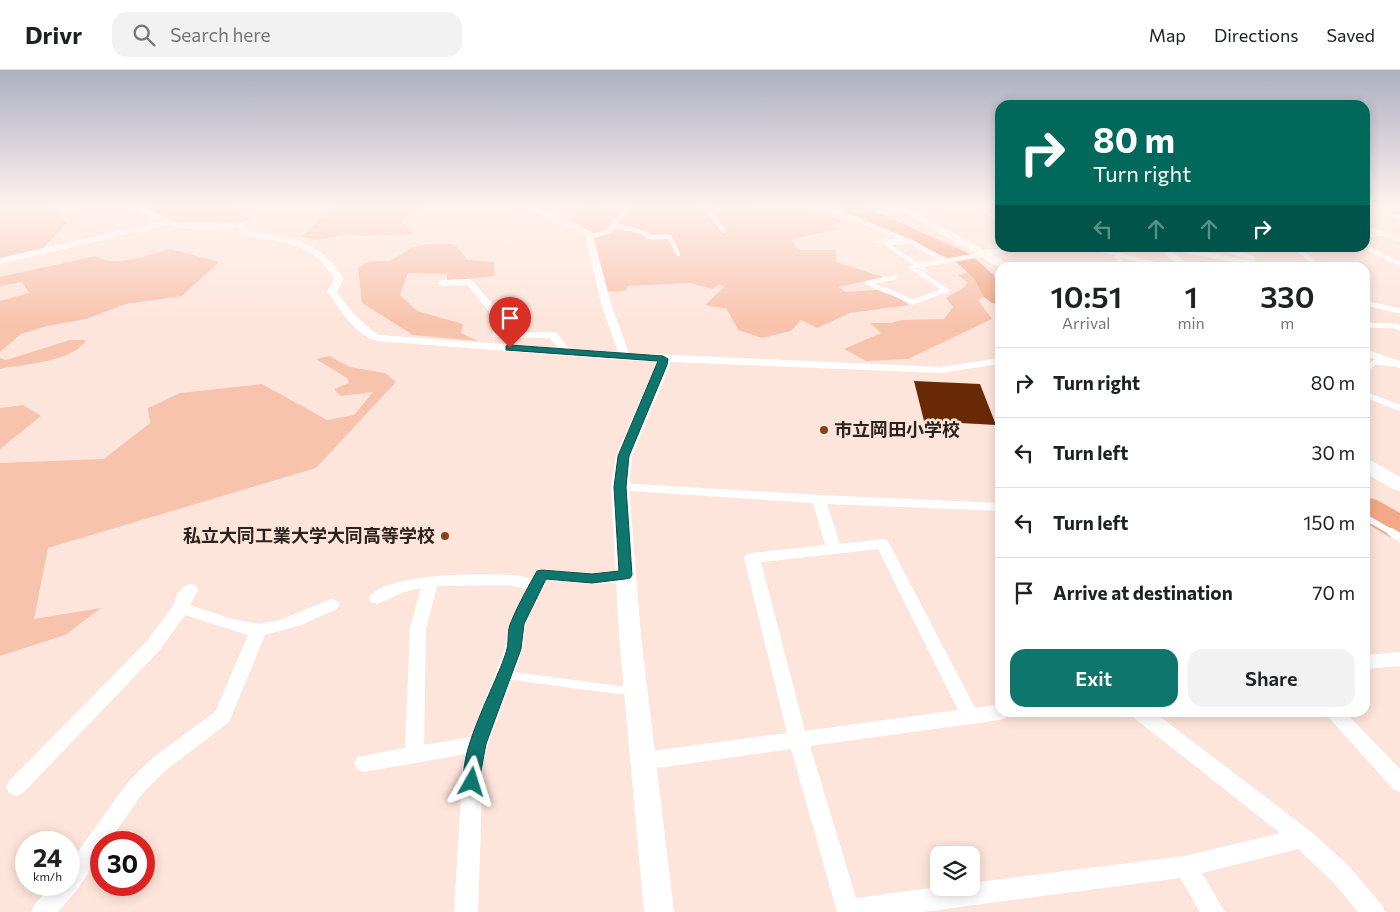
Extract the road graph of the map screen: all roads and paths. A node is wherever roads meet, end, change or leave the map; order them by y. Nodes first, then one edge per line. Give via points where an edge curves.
1 (68, 245) edge
2 (305, 245) edge
3 (591, 245) edge
4 (674, 245) edge
5 (888, 245) edge
6 (918, 245) edge
7 (970, 245) edge
8 (1370, 249) edge
9 (995, 251) edge
10 (1109, 252) edge
11 (1168, 252) edge
12 (1195, 252) edge
13 (1235, 252) edge
14 (1299, 252) edge
15 (984, 253) junction
16 (678, 254) dead end
17 (1119, 254) junction
18 (0, 261) edge
19 (945, 261) junction
20 (1000, 262) edge
21 (1121, 262) edge
22 (1152, 262) edge
23 (1180, 262) edge
24 (1253, 262) edge
25 (1265, 262) edge
26 (1313, 262) edge
27 (1400, 264) edge
28 (918, 266) junction
29 (925, 270) dead end
30 (896, 277) dead end
31 (442, 283) dead end
32 (1370, 304) edge
33 (1400, 312) edge
34 (1370, 326) edge
35 (1399, 326) edge
36 (562, 353) junction
37 (1370, 354) edge
38 (622, 356) junction
39 (663, 359) junction
40 (995, 362) edge
41 (1399, 365) edge
42 (1370, 366) edge
43 (1370, 396) edge
44 (1400, 408) edge
45 (1370, 468) edge
46 (1400, 485) edge
47 (620, 487) junction
48 (818, 499) junction
49 (995, 507) edge
50 (1370, 519) edge
51 (1400, 537) edge
52 (834, 548) junction
53 (625, 575) junction
54 (431, 581) junction
55 (536, 586) junction
56 (190, 590) dead end
57 (377, 598) dead end
58 (331, 605) dead end
59 (181, 608) junction
60 (259, 630) junction
61 (1400, 659) edge
62 (1370, 662) edge
63 (505, 675) junction
64 (636, 689) junction
65 (995, 713) edge
66 (970, 716) junction
67 (1146, 717) edge
68 (1338, 717) edge
69 (798, 739) junction
70 (478, 744) junction
71 (414, 755) junction
72 (644, 761) junction
73 (364, 763) dead end
74 (1400, 783) edge
75 (16, 787) dead end
76 (1302, 838) junction
77 (80, 866) edge
78 (1185, 867) junction
79 (57, 896) edge
80 (462, 911) edge
81 (849, 911) edge
82 (43, 912) edge
83 (658, 912) edge
84 (1213, 912) edge
85 (1373, 912) edge

1 - 18 street
2 - 36 street via 322,254 333,266 339,279 332,292 359,324 377,338
3 - 38 street via 607,307 624,351
4 - 16 lane
5 - 28 lane
6 - 19 lane
7 - 15 main road
8 - 27 lane
9 - 15 street
10 - 17 street
11 - 23 street
12 - 24 lane
13 - 25 lane
14 - 26 lane
15 - 19 lane
15 - 20 main road
17 - 21 lane
17 - 22 street
19 - 28 lane
28 - 29 lane
28 - 30 lane via 911,267 947,291 913,302 868,283
31 - 36 street via 470,282 475,286 495,313 497,335 553,335 564,348
32 - 33 lane
34 - 35 lane
36 - 38 street
37 - 41 street
38 - 39 street
39 - 40 street via 942,370
39 - 47 street via 624,456
41 - 42 lane via 1375,362
43 - 44 lane
45 - 46 main road
47 - 48 street
47 - 53 street
48 - 49 street
48 - 52 street
50 - 51 lane
52 - 66 street via 883,544
52 - 69 street via 752,558
53 - 55 street via 592,579 542,574
53 - 64 street
54 - 55 street via 509,580
54 - 57 street via 406,585
54 - 71 street via 418,628
55 - 63 street via 517,624 514,649
56 - 59 street
58 - 60 street via 300,619
59 - 60 street
59 - 75 street via 153,646
60 - 77 street via 222,717 158,765 135,788
61 - 62 street
63 - 64 lane via 619,690
63 - 70 street
64 - 72 street
65 - 66 street
66 - 69 street
67 - 76 street
68 - 74 street
69 - 72 street
69 - 81 street
70 - 71 street
70 - 80 street via 473,763
71 - 73 street
72 - 83 street
76 - 78 street
76 - 85 street via 1340,873
78 - 81 street
78 - 84 street
79 - 82 street

